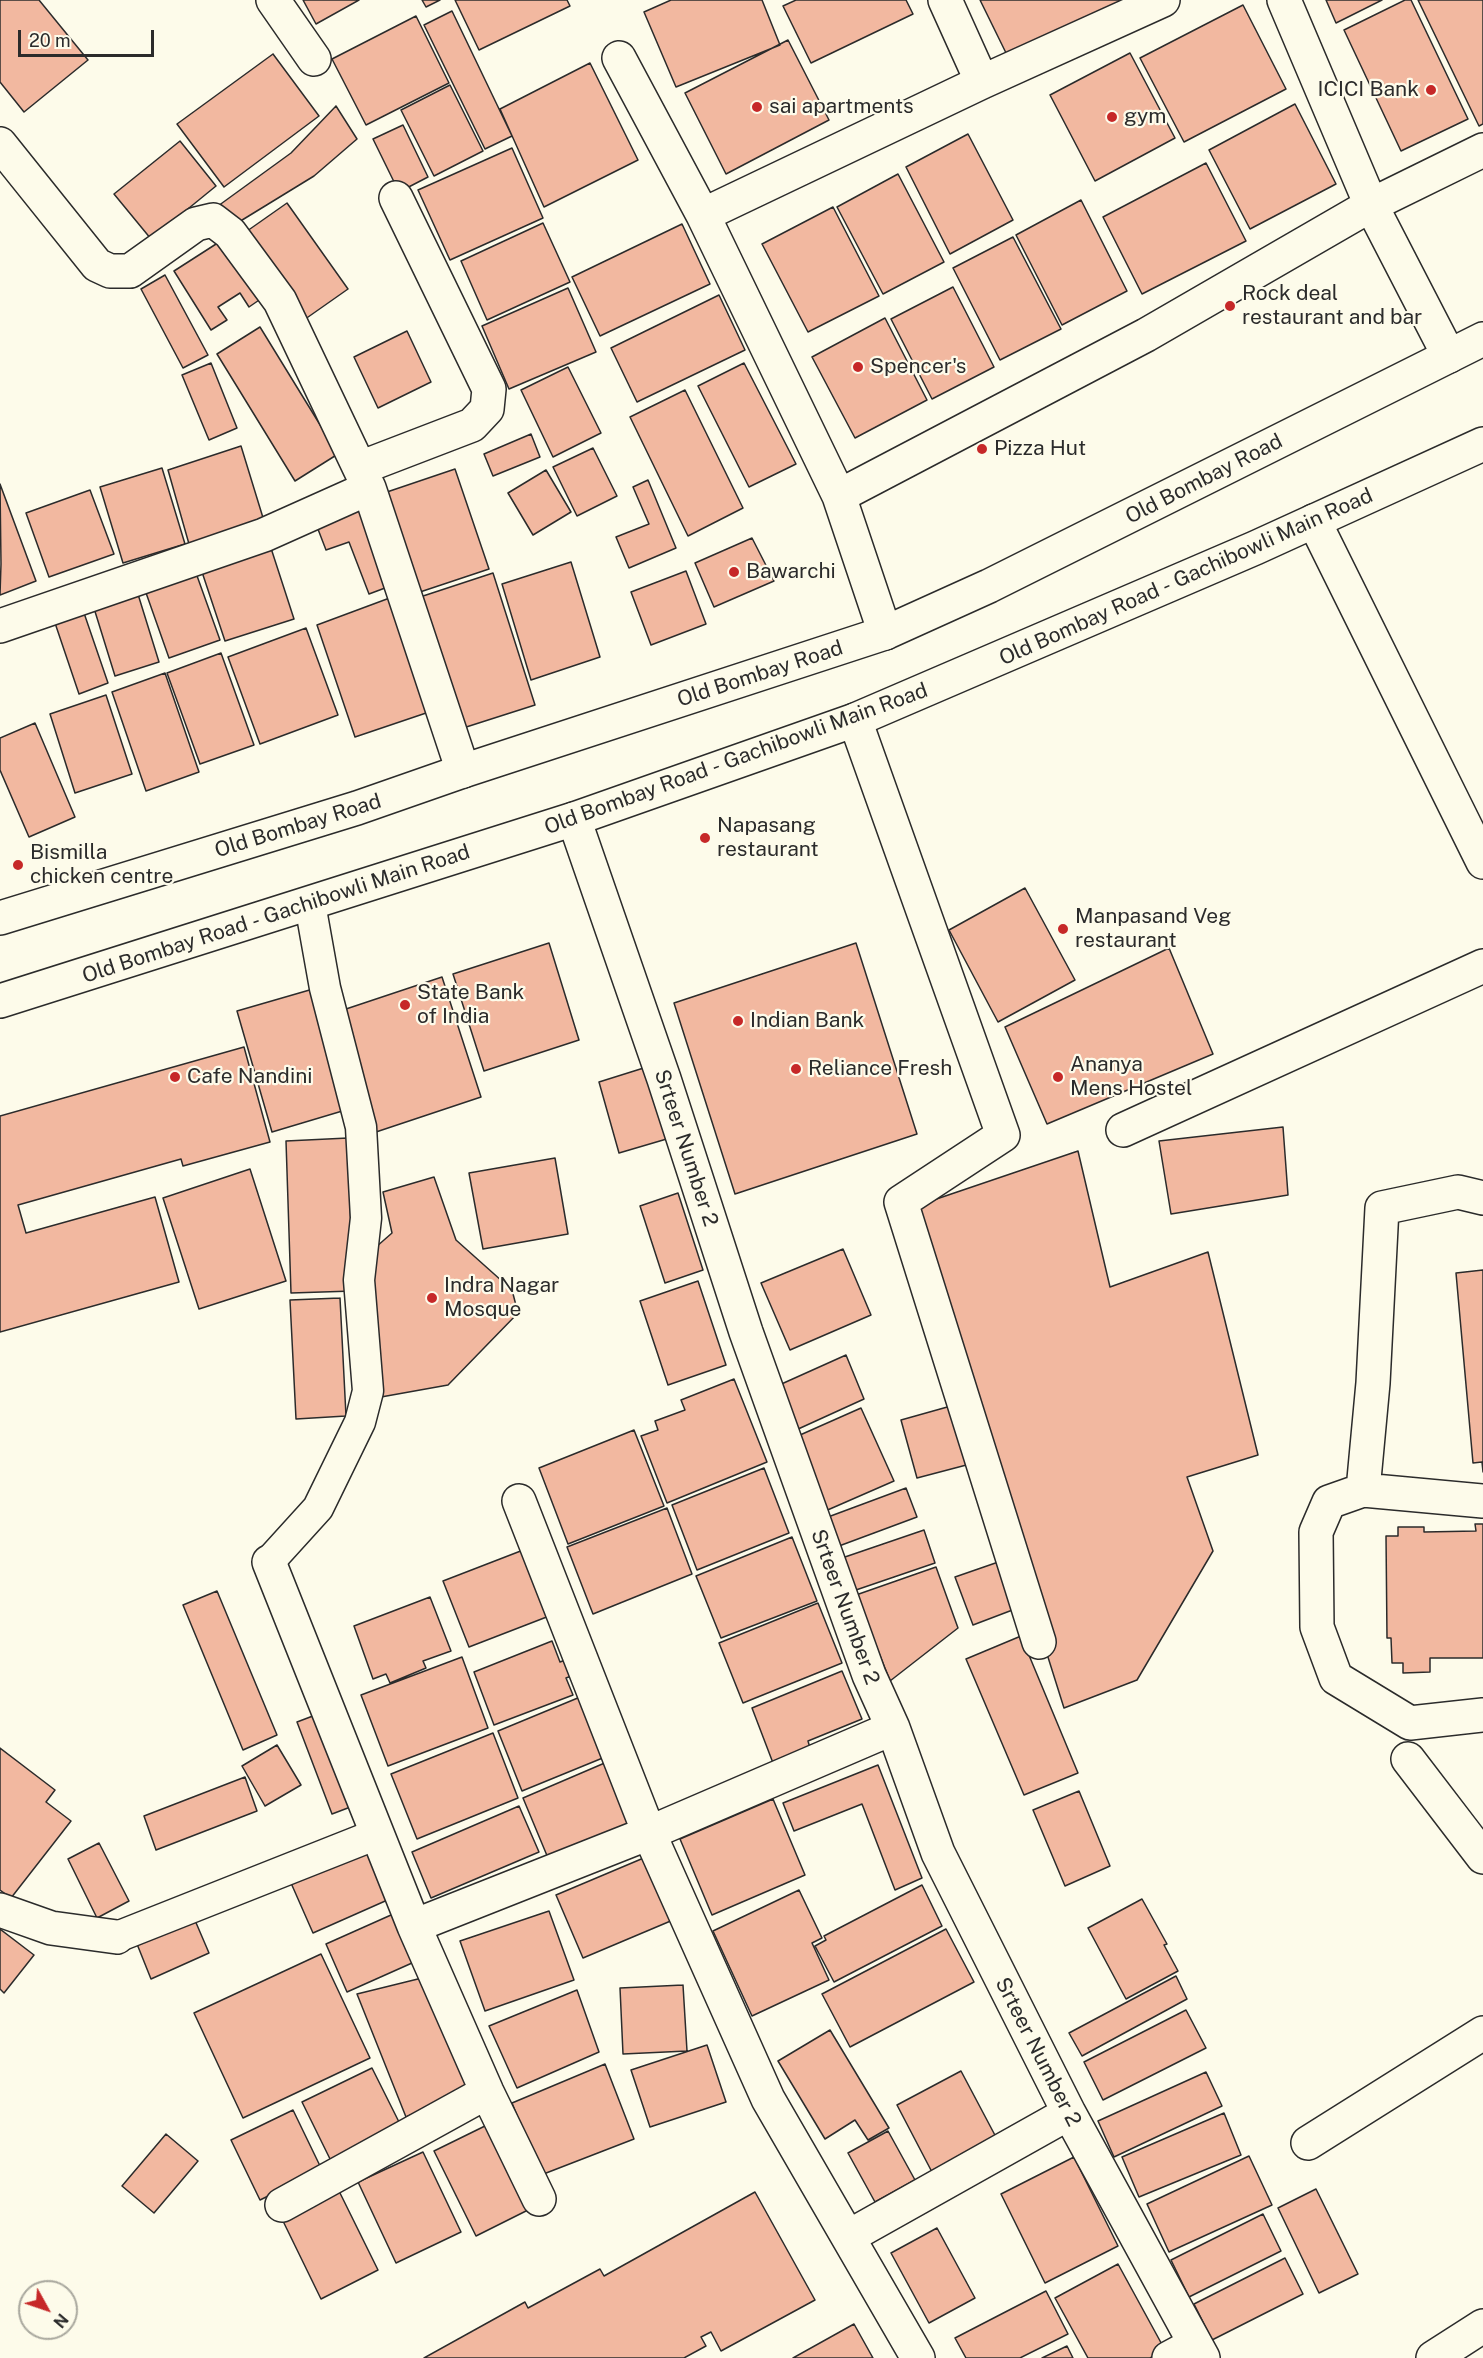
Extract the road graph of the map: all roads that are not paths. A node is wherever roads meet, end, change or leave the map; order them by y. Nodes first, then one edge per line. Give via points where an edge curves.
1 (273, 0) edge
2 (945, 0) edge
3 (1163, 0) edge
4 (1284, 0) edge
5 (619, 57) dead end
6 (314, 59) dead end
7 (982, 82) junction
8 (0, 144) edge
9 (1483, 150) edge
10 (396, 198) dead end
11 (1371, 205) junction
12 (703, 215) junction
13 (1483, 339) edge
14 (1449, 356) junction
15 (1483, 444) edge
16 (365, 478) junction
17 (839, 496) junction
18 (1314, 521) junction
19 (0, 626) edge
20 (885, 633) junction
21 (855, 720) junction
22 (463, 771) junction
23 (574, 819) junction
24 (1483, 862) edge
25 (310, 904) junction
26 (0, 918) edge
27 (1483, 966) edge
28 (0, 1001) edge
29 (1123, 1130) dead end
30 (1483, 1198) edge
31 (1363, 1490) junction
32 (519, 1501) dead end
33 (1483, 1501) edge
34 (269, 1562) joint
35 (1039, 1642) dead end
36 (1483, 1715) edge
37 (893, 1728) junction
38 (1408, 1759) dead end
39 (377, 1833) junction
40 (649, 1833) junction
41 (1483, 1857) edge
42 (0, 1910) edge
43 (414, 1926) junction
44 (117, 1937) joint
45 (1483, 2032) edge
46 (487, 2092) junction
47 (1069, 2114) junction
48 (1308, 2143) dead end
49 (539, 2199) dead end
50 (282, 2205) dead end
51 (848, 2237) junction
52 (1483, 2326) edge
53 (1189, 2353) edge
54 (918, 2358) edge
55 (1433, 2358) edge

1 - 6 street
2 - 7 street
3 - 7 street
4 - 11 street
5 - 12 street
7 - 12 street
8 - 16 street via 97,265 110,271 130,271 196,224 213,220 230,233 280,301
9 - 11 street
10 - 16 street via 489,389 486,409 472,425
11 - 14 street
11 - 17 street via 1146,335
12 - 17 street
13 - 14 street, Old Bombay Road
14 - 20 street, Old Bombay Road via 989,586
15 - 18 street, Old Bombay Road - Gachibowli Main Road
16 - 19 street via 264,535
16 - 22 street
17 - 20 street
18 - 21 street, Old Bombay Road - Gachibowli Main Road
18 - 24 street
20 - 22 street, Old Bombay Road
21 - 23 street, Old Bombay Road - Gachibowli Main Road
21 - 35 street via 1003,1135 901,1203
22 - 26 street, Old Bombay Road via 357,808
23 - 25 street, Old Bombay Road - Gachibowli Main Road
23 - 37 street, Srteer Number 2 via 746,1332 869,1675
25 - 28 street, Old Bombay Road - Gachibowli Main Road
25 - 34 street via 326,988 361,1127 366,1218 359,1280 368,1390 360,1422 318,1508
27 - 29 street
30 - 31 street via 1458,1192 1382,1208
31 - 33 street
31 - 36 street via 1329,1502 1316,1532 1317,1627 1336,1678 1410,1723
32 - 40 street
34 - 39 street
37 - 40 street
37 - 47 street, Srteer Number 2 via 938,1853
38 - 41 street
39 - 43 street
39 - 44 street
40 - 43 street
40 - 51 street via 768,2098
42 - 44 street via 51,1928
43 - 46 street
45 - 48 street
46 - 49 street
46 - 50 street
47 - 51 street
47 - 53 street, Srteer Number 2
51 - 54 street
52 - 55 street

